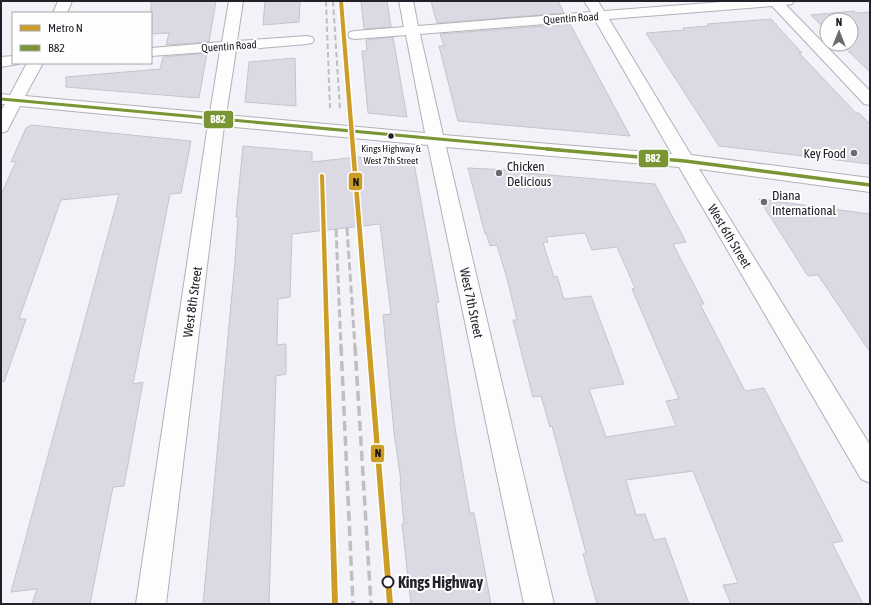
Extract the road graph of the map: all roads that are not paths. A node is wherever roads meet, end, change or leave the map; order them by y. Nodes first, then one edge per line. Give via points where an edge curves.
1 (66, 1) edge
2 (236, 1) edge
3 (406, 1) edge
4 (590, 1) edge
5 (779, 1) edge
6 (60, 12) edge
7 (600, 16) junction
8 (413, 30) junction
9 (355, 35) dead end
10 (307, 40) dead end
11 (230, 46) junction
12 (152, 52) edge
13 (1, 62) edge
14 (12, 62) edge
15 (34, 64) edge
16 (8, 100) edge
17 (870, 100) edge
18 (217, 119) junction
19 (1, 127) edge
20 (436, 140) junction
21 (685, 162) junction
22 (870, 184) edge
23 (870, 470) edge
24 (152, 604) edge
25 (538, 604) edge

1 - 6 street
2 - 11 street, West 8th Street
3 - 8 street, West 7th Street
4 - 7 street, West 6th Street
5 - 7 street, Quentin Road
5 - 17 street
7 - 8 street, Quentin Road
7 - 21 street, West 6th Street
8 - 9 street, Quentin Road
8 - 20 street, West 7th Street
10 - 11 street, Quentin Road
11 - 12 street, Quentin Road
11 - 18 street, West 8th Street
13 - 14 street
15 - 16 street
16 - 18 street
16 - 19 street
18 - 20 street
18 - 24 street, West 8th Street
20 - 21 street
20 - 25 street, West 7th Street
21 - 22 street
21 - 23 street, West 6th Street

